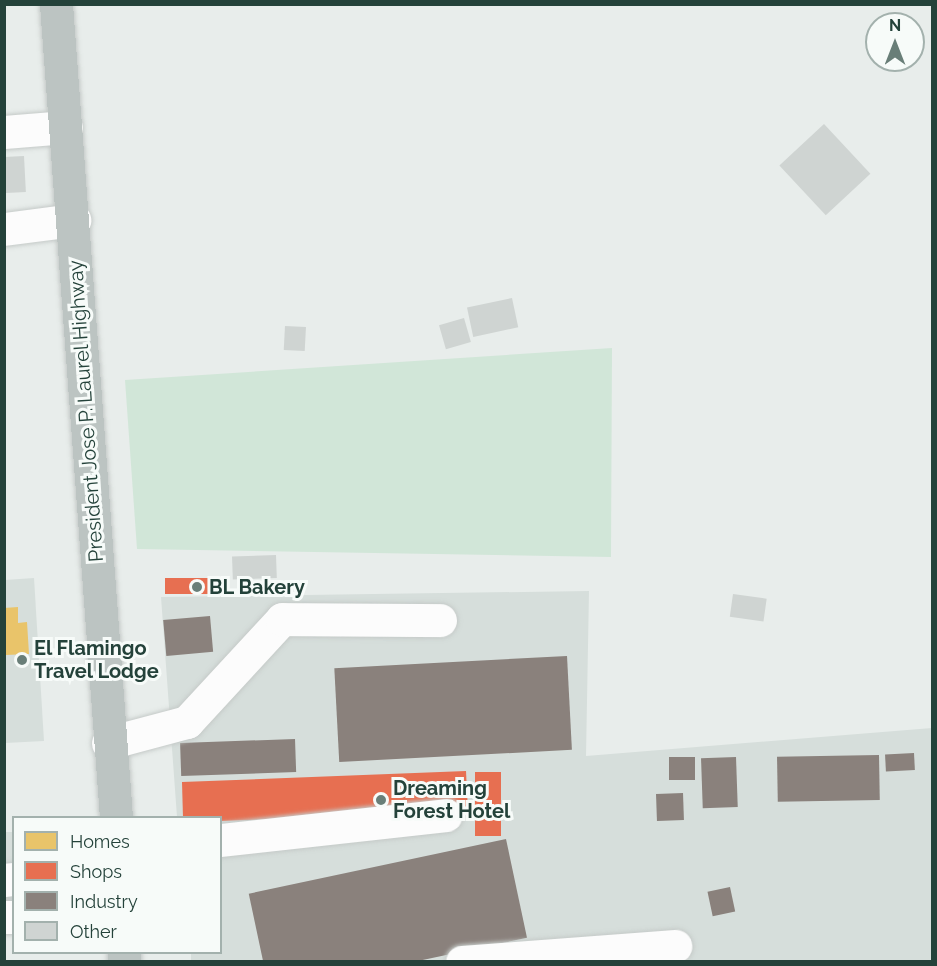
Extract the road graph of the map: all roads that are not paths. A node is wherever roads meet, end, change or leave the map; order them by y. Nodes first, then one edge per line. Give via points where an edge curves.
1 (56, 4) edge
2 (66, 127) junction
3 (4, 132) edge
4 (74, 220) junction
5 (4, 229) edge
6 (440, 621) dead end
7 (108, 743) junction
8 (446, 815) dead end
9 (116, 816) edge
10 (222, 840) edge
11 (675, 946) dead end
12 (462, 962) edge

1 - 2 highway, President Jose P. Laurel Highway
2 - 3 street
2 - 4 highway, President Jose P. Laurel Highway
4 - 5 street
4 - 7 highway, President Jose P. Laurel Highway
6 - 7 street via 282,619 187,722
7 - 9 highway, President Jose P. Laurel Highway
8 - 10 street
11 - 12 street

